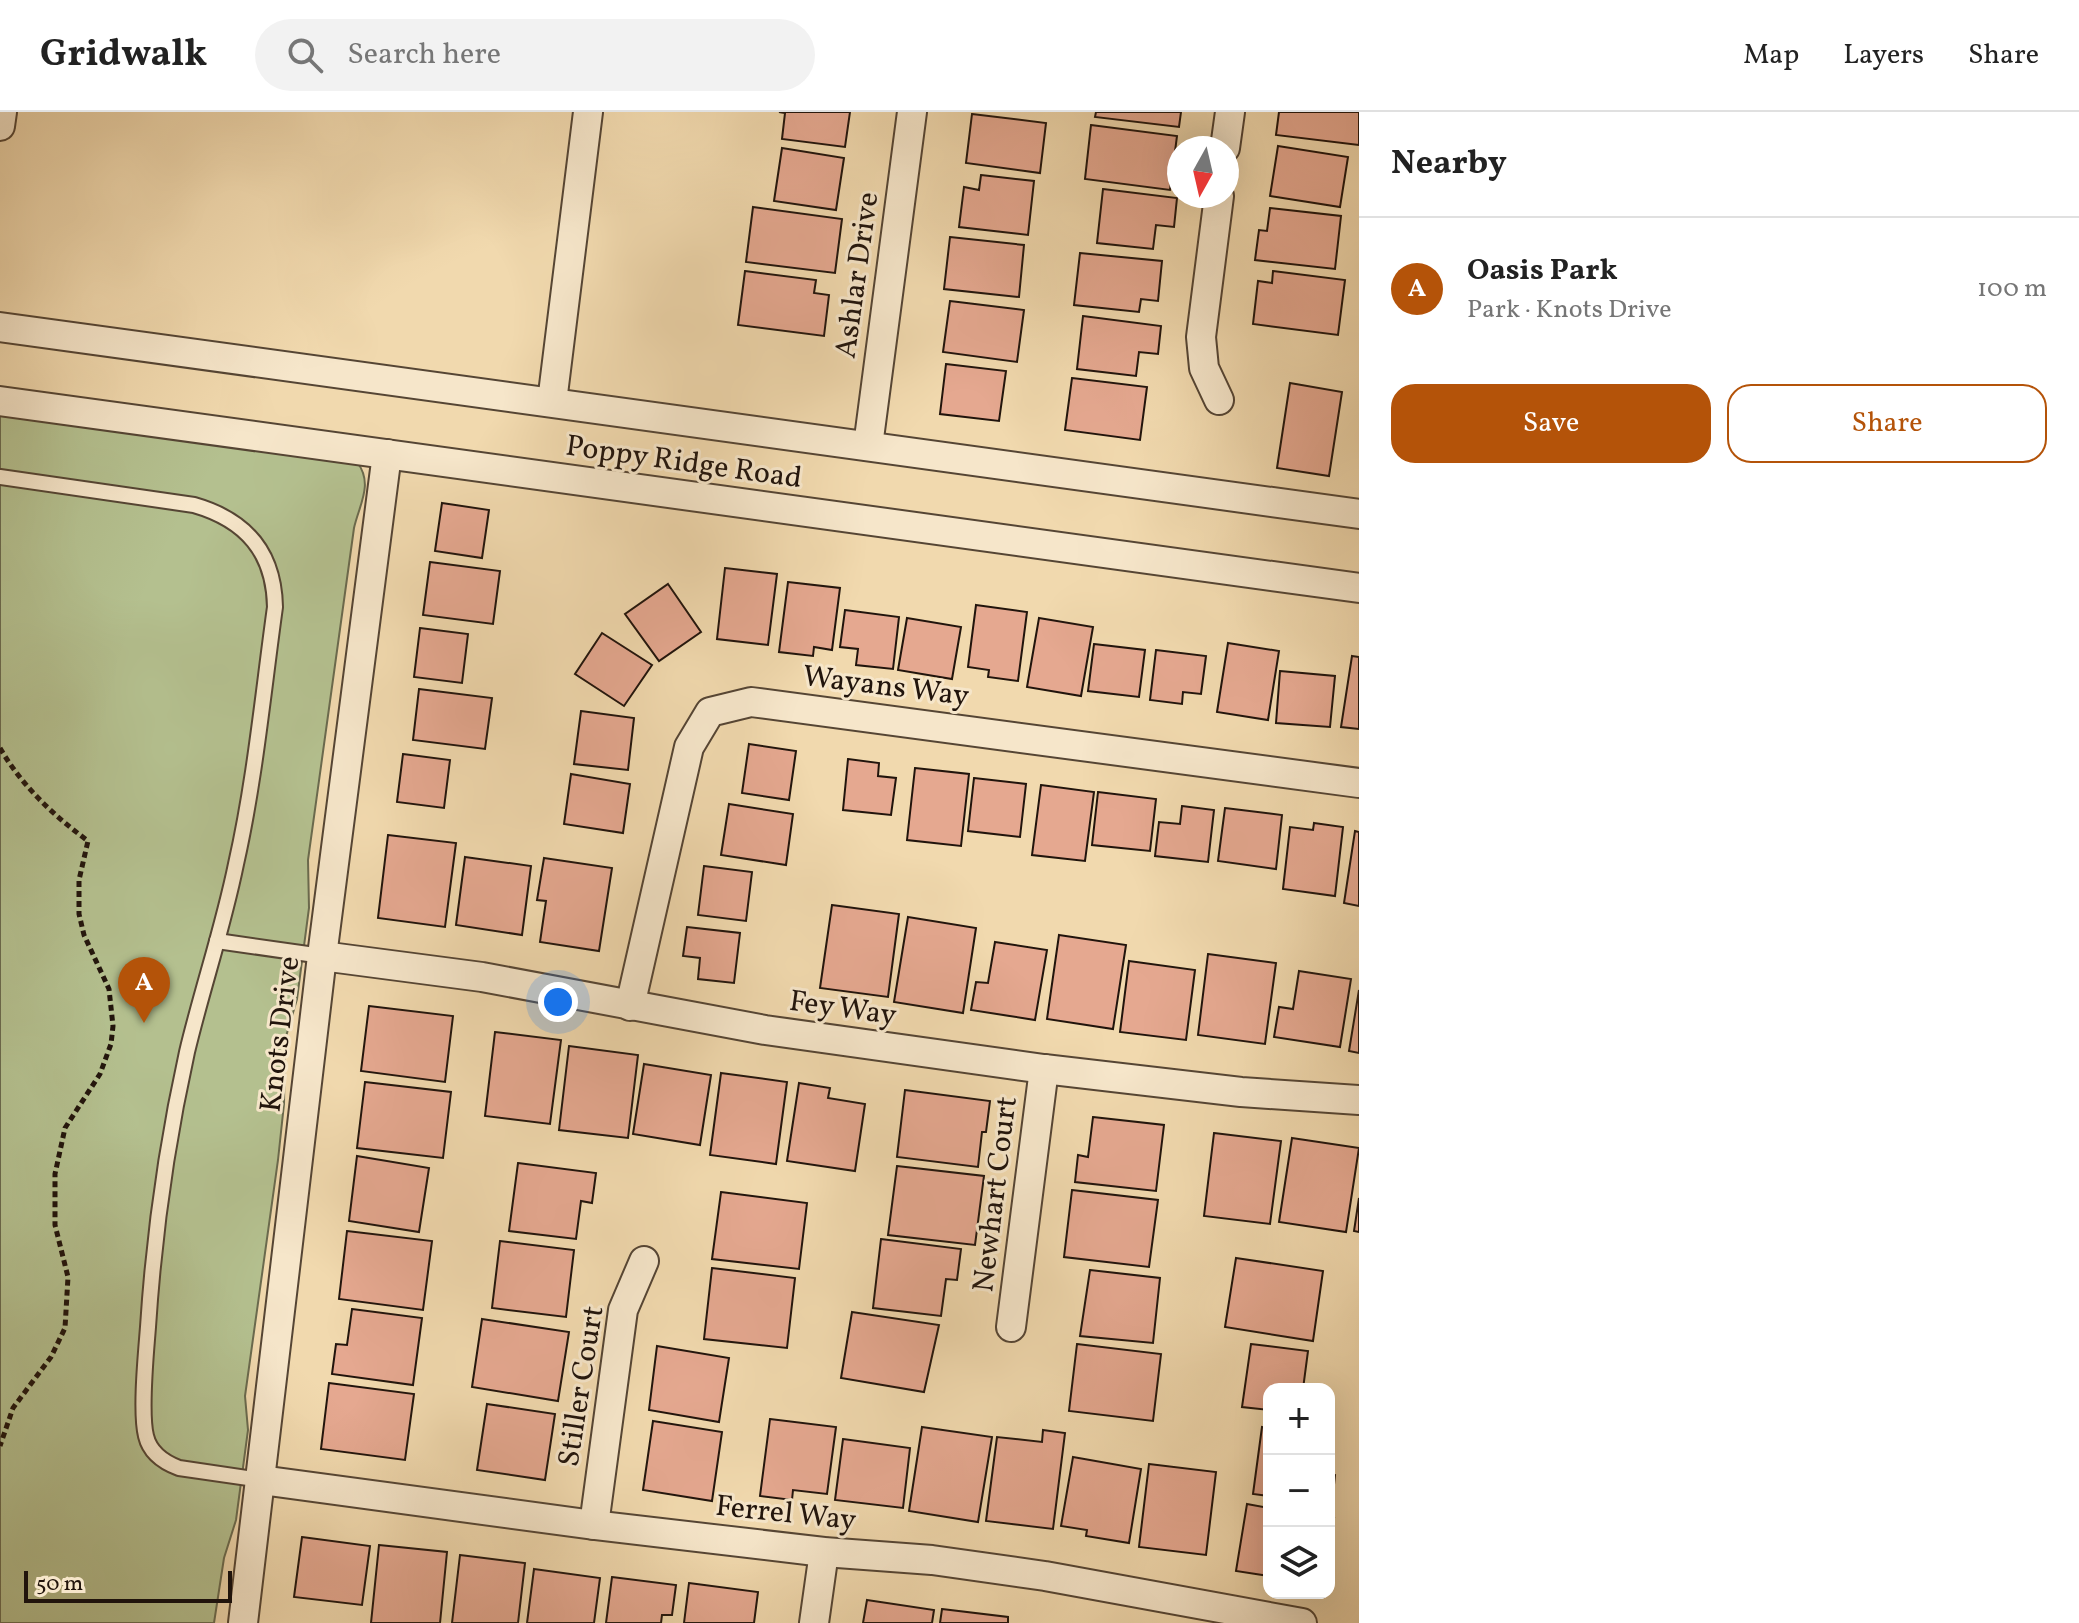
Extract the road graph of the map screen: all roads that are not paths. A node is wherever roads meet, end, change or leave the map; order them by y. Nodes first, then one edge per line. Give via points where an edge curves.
1 (2, 112) edge
2 (588, 112) edge
3 (912, 112) edge
4 (1230, 112) edge
5 (0, 126) edge
6 (1227, 136) edge
7 (1217, 208) edge
8 (0, 327) edge
9 (1219, 400) dead end
10 (0, 401) edge
11 (552, 402) junction
12 (868, 446) junction
13 (387, 454) junction
14 (0, 477) edge
15 (1359, 514) edge
16 (1359, 588) edge
17 (1359, 783) edge
18 (217, 941) junction
19 (322, 956) junction
20 (630, 1006) junction
21 (1044, 1069) junction
22 (1359, 1100) edge
23 (644, 1261) dead end
24 (1011, 1327) dead end
25 (261, 1480) junction
26 (594, 1525) junction
27 (824, 1552) junction
28 (243, 1623) edge
29 (814, 1623) edge
30 (1302, 1623) edge

1 - 5 street
2 - 11 street
3 - 12 street, Ashlar Drive
4 - 6 street
7 - 9 street via 1201,337 1204,368
8 - 11 street, Poppy Ridge Road
10 - 13 street, Poppy Ridge Road
11 - 12 street, Poppy Ridge Road
12 - 15 street, Poppy Ridge Road
13 - 16 street, Poppy Ridge Road
13 - 19 street, Knots Drive
14 - 18 lane via 212,510 243,529 265,557 275,607 245,822
17 - 20 street, Wayans Way via 751,702 710,712 689,747
18 - 19 lane
18 - 25 lane via 171,1127 159,1206 144,1426 154,1453 170,1465
19 - 20 street, Fey Way via 482,977
19 - 25 street, Knots Drive
20 - 21 street, Fey Way
21 - 22 street, Fey Way
21 - 24 street, Newhart Court
23 - 26 street, Stiller Court via 623,1310
25 - 26 street, Ferrel Way
25 - 28 street, Knots Drive
26 - 27 street, Ferrel Way
27 - 29 street
27 - 30 street, Ferrel Way via 1045,1576

